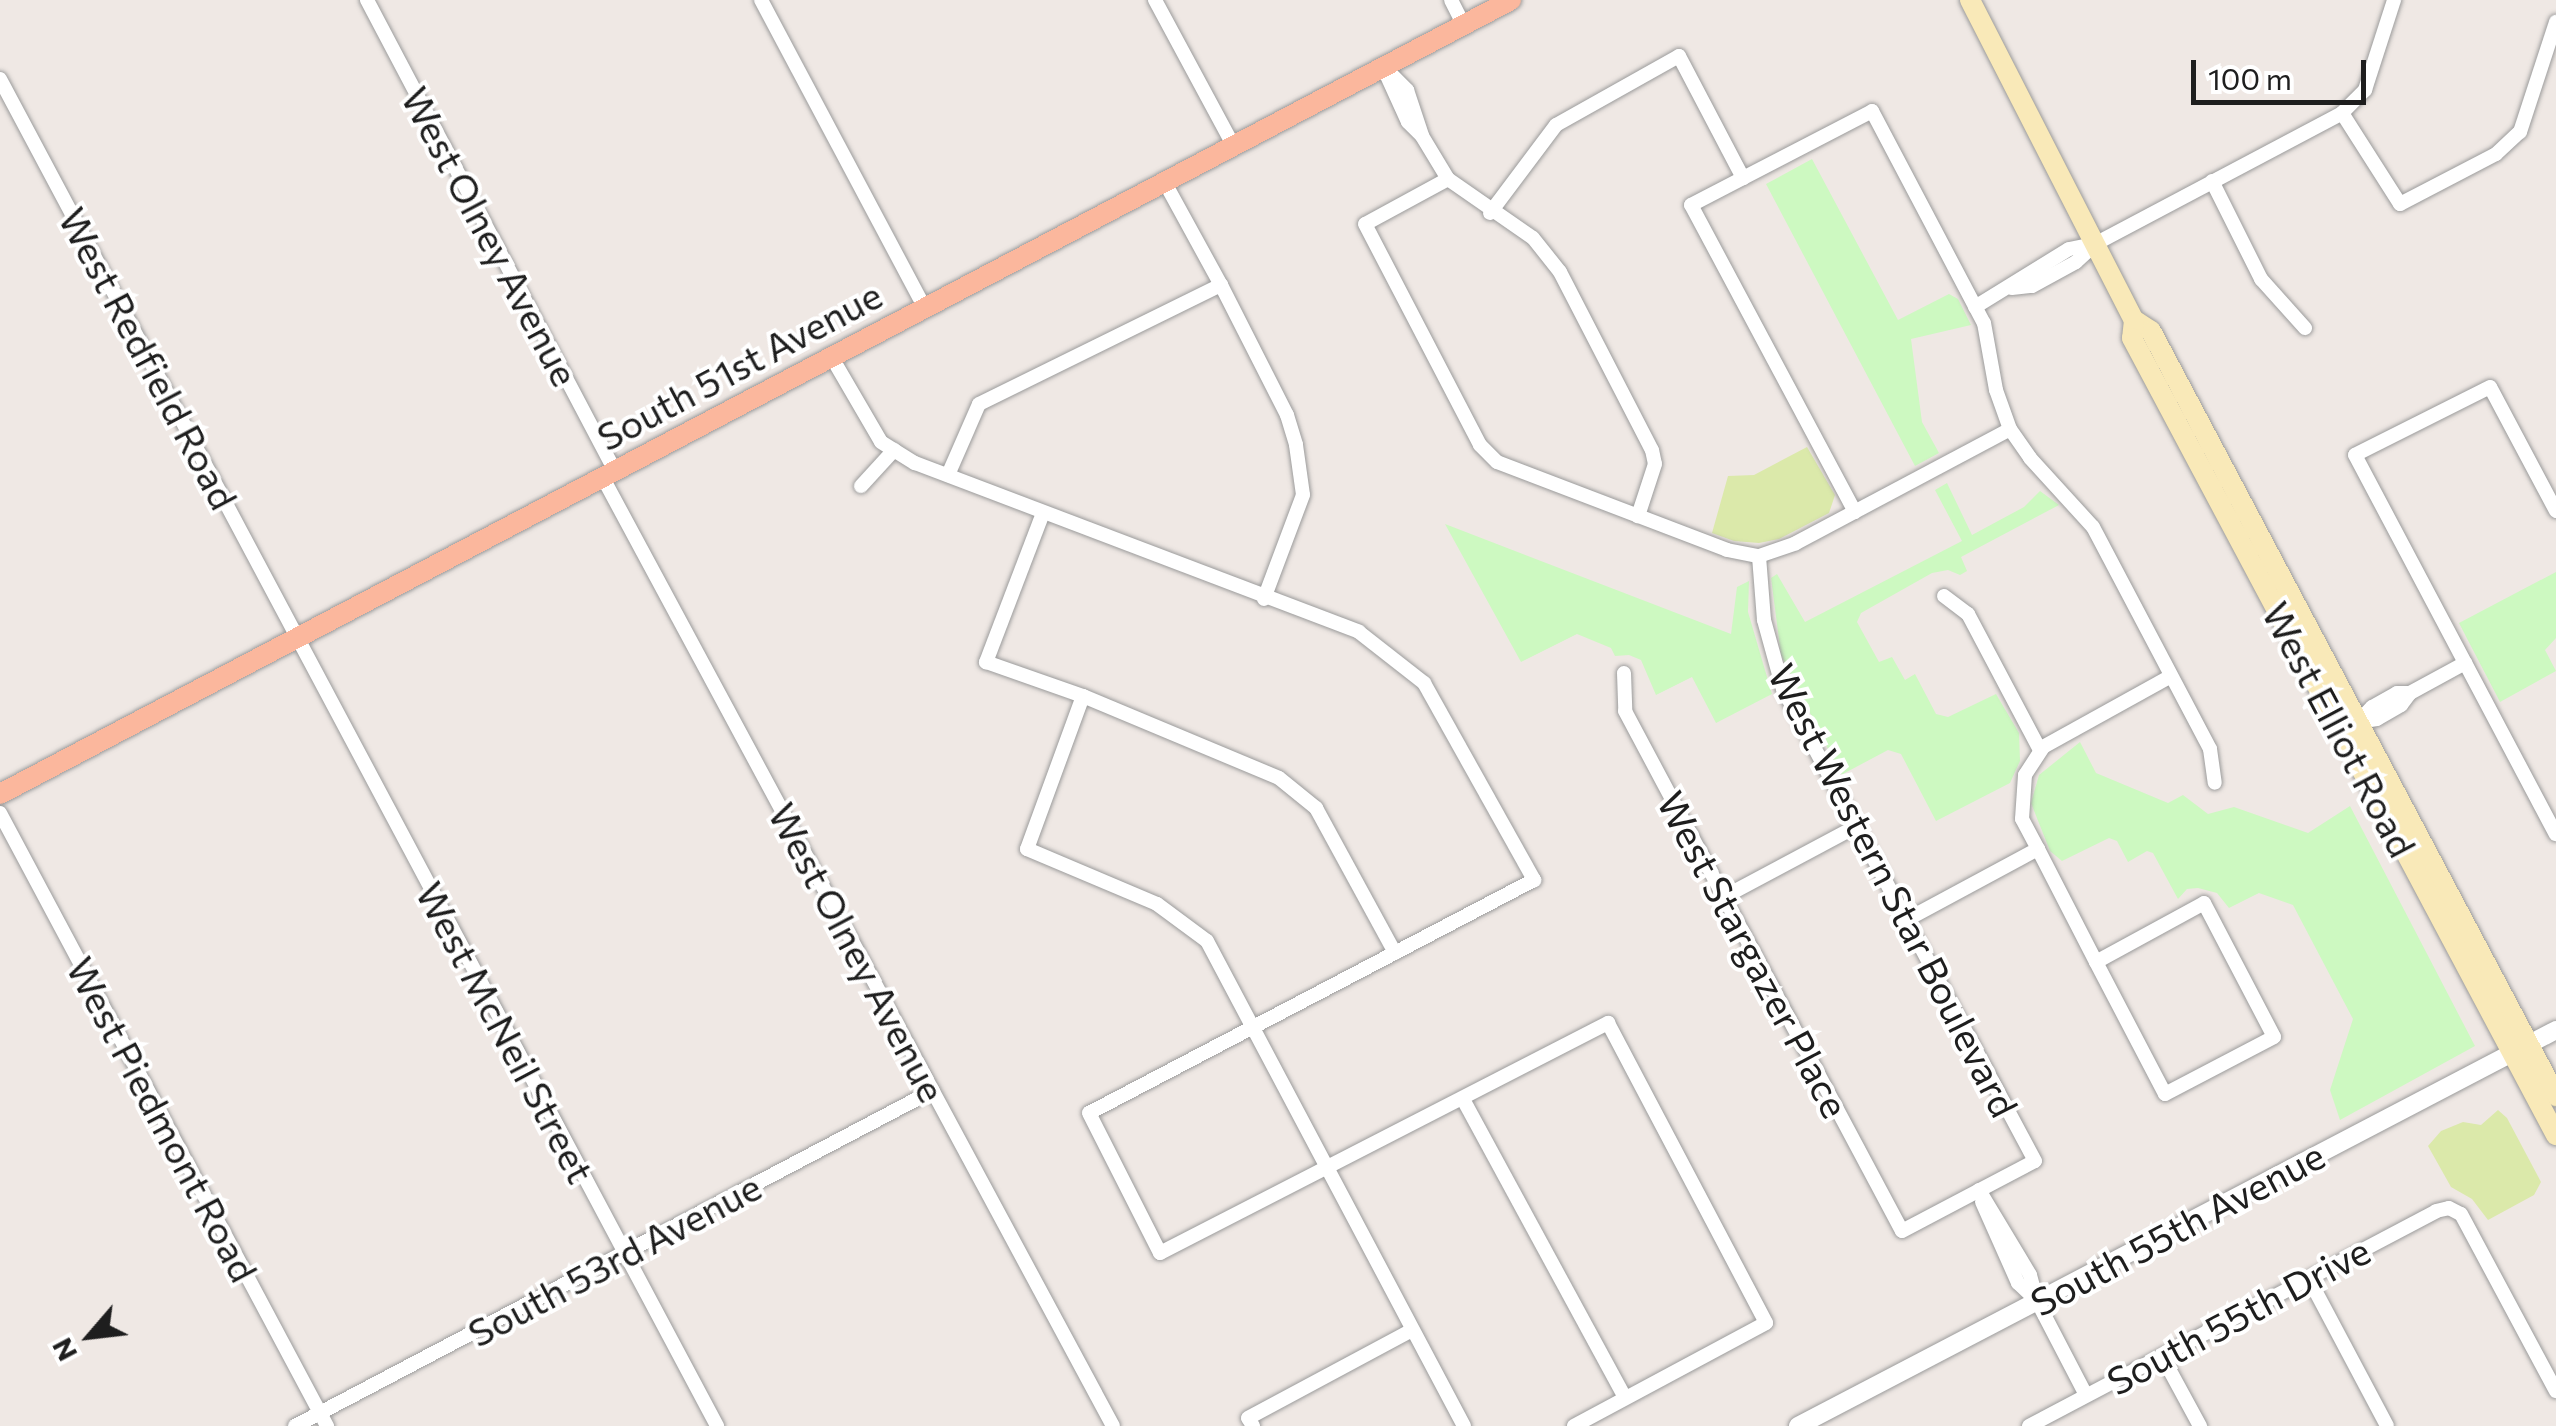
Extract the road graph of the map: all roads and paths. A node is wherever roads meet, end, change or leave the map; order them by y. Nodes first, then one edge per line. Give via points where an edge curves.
1 (367, 0) edge
2 (761, 0) edge
3 (1155, 0) edge
4 (1450, 0) edge
5 (1511, 0) edge
6 (1970, 0) edge
7 (2394, 0) edge
8 (2556, 22) edge
9 (1464, 25) junction
10 (1384, 66) junction
11 (0, 80) edge
12 (2342, 114) junction
13 (1233, 145) junction
14 (1744, 178) junction
15 (1448, 179) junction
16 (1164, 181) junction
17 (2212, 181) junction
18 (1490, 212) junction
19 (2095, 244) junction
20 (1221, 285) junction
21 (924, 306) junction
22 (1975, 307) junction
23 (2305, 328) dead end
24 (831, 356) junction
25 (2010, 429) junction
26 (894, 450) junction
27 (609, 475) junction
28 (948, 475) junction
29 (862, 486) dead end
30 (2556, 511) edge
31 (1855, 512) junction
32 (1043, 513) junction
33 (1638, 516) junction
34 (1759, 556) junction
35 (1944, 596) dead end
36 (1264, 598) junction
37 (298, 637) junction
38 (2465, 663) junction
39 (1624, 673) dead end
40 (2171, 676) junction
41 (1083, 696) junction
42 (2350, 727) junction
43 (2040, 750) junction
44 (2215, 783) dead end
45 (0, 794) edge
46 (0, 813) edge
47 (1855, 827) junction
48 (2556, 834) edge
49 (2038, 849) junction
50 (1724, 897) junction
51 (1906, 920) junction
52 (1395, 953) junction
53 (2096, 962) junction
54 (1252, 1028) junction
55 (2556, 1030) edge
56 (2520, 1049) junction
57 (932, 1091) junction
58 (2556, 1096) edge
59 (1464, 1101) junction
60 (2556, 1135) edge
61 (1328, 1169) junction
62 (1978, 1190) junction
63 (624, 1254) junction
64 (2308, 1279) junction
65 (2036, 1301) junction
66 (1412, 1330) junction
67 (2162, 1356) junction
68 (2556, 1391) edge
69 (1625, 1396) junction
70 (2086, 1396) junction
71 (323, 1420) edge
72 (295, 1426) edge
73 (717, 1426) edge
74 (1113, 1426) edge
75 (1253, 1426) edge
76 (1464, 1426) edge
77 (1574, 1426) edge
78 (1798, 1426) edge
79 (2029, 1426) edge
80 (2200, 1426) edge
81 (2387, 1426) edge

1 - 27 street, West Olney Avenue
2 - 21 street
3 - 13 street
4 - 9 street
5 - 9 main road, South 51st Avenue
6 - 19 main road, West Elliot Road
7 - 12 street via 2365,90
8 - 12 street via 2520,132 2496,154 2400,204
9 - 10 main road, South 51st Avenue
10 - 13 main road, South 51st Avenue
10 - 15 street via 1408,122
11 - 37 street, West Redfield Road
12 - 17 street
13 - 16 main road, South 51st Avenue
14 - 18 street via 1680,56 1556,125
14 - 22 street via 1872,111
14 - 31 street via 1692,205
15 - 18 street
15 - 33 street via 1365,224 1480,445 1497,462
16 - 20 street
16 - 21 main road, South 51st Avenue
17 - 19 street
17 - 23 street via 2261,279
18 - 33 street via 1550,255 1646,437 1655,464
19 - 22 street via 2069,249
19 - 42 main road, West Elliot Road via 2134,320 2132,338
20 - 28 street via 979,404
20 - 36 street via 1288,414 1296,445 1302,495
21 - 24 main road, South 51st Avenue
22 - 25 street
24 - 26 street via 881,442
24 - 27 main road, South 51st Avenue
25 - 31 street
25 - 40 street via 2084,514
26 - 28 street
26 - 29 street
27 - 37 main road, South 51st Avenue
27 - 57 street, West Olney Avenue
28 - 32 street
30 - 38 street via 2490,388 2355,455
31 - 34 street
32 - 36 street
32 - 41 street via 986,662
33 - 34 street
34 - 47 street, West Western Star Boulevard via 1774,664
35 - 43 street via 1968,614
36 - 52 street via 1359,632 1424,682 1534,880
37 - 45 main road, South 51st Avenue
37 - 63 street, West McNeil Street
38 - 42 street via 2410,694 2402,706
38 - 48 street
39 - 50 street, West Stargazer Place via 1624,711
40 - 43 street
40 - 44 street via 2210,749
41 - 52 street via 1278,778 1316,808
41 - 54 street via 1027,849 1157,904 1207,941
42 - 56 main road, West Elliot Road
43 - 49 street via 2025,775 2020,802
46 - 71 street, West Piedmont Road
47 - 50 street
47 - 51 street, West Western Star Boulevard
49 - 51 street
49 - 53 street
50 - 62 street, West Stargazer Place via 1902,1231
51 - 62 street, West Western Star Boulevard via 2035,1161
52 - 54 street
53 - 53 street via 2166,1094 2274,1037 2204,904
54 - 61 street
54 - 61 street via 1089,1113 1160,1253
55 - 56 street, South 55th Avenue
56 - 58 main road, West Elliot Road
56 - 60 main road, West Elliot Road
56 - 65 street, South 55th Avenue
57 - 63 street, South 53rd Avenue
57 - 74 street, West Olney Avenue
59 - 61 street
59 - 69 street
59 - 69 street via 1608,1023 1766,1323
61 - 66 street
62 - 65 street via 2018,1283
63 - 71 street, South 53rd Avenue
63 - 73 street, West McNeil Street
64 - 67 street, South 55th Drive
64 - 68 street, South 55th Drive via 2449,1208 2461,1214
64 - 81 street
65 - 70 street
65 - 78 street, South 55th Avenue
66 - 75 street via 1248,1418
66 - 76 street
67 - 70 street, South 55th Drive
67 - 80 street
69 - 77 street
70 - 79 street, South 55th Drive
71 - 72 street, South 53rd Avenue

